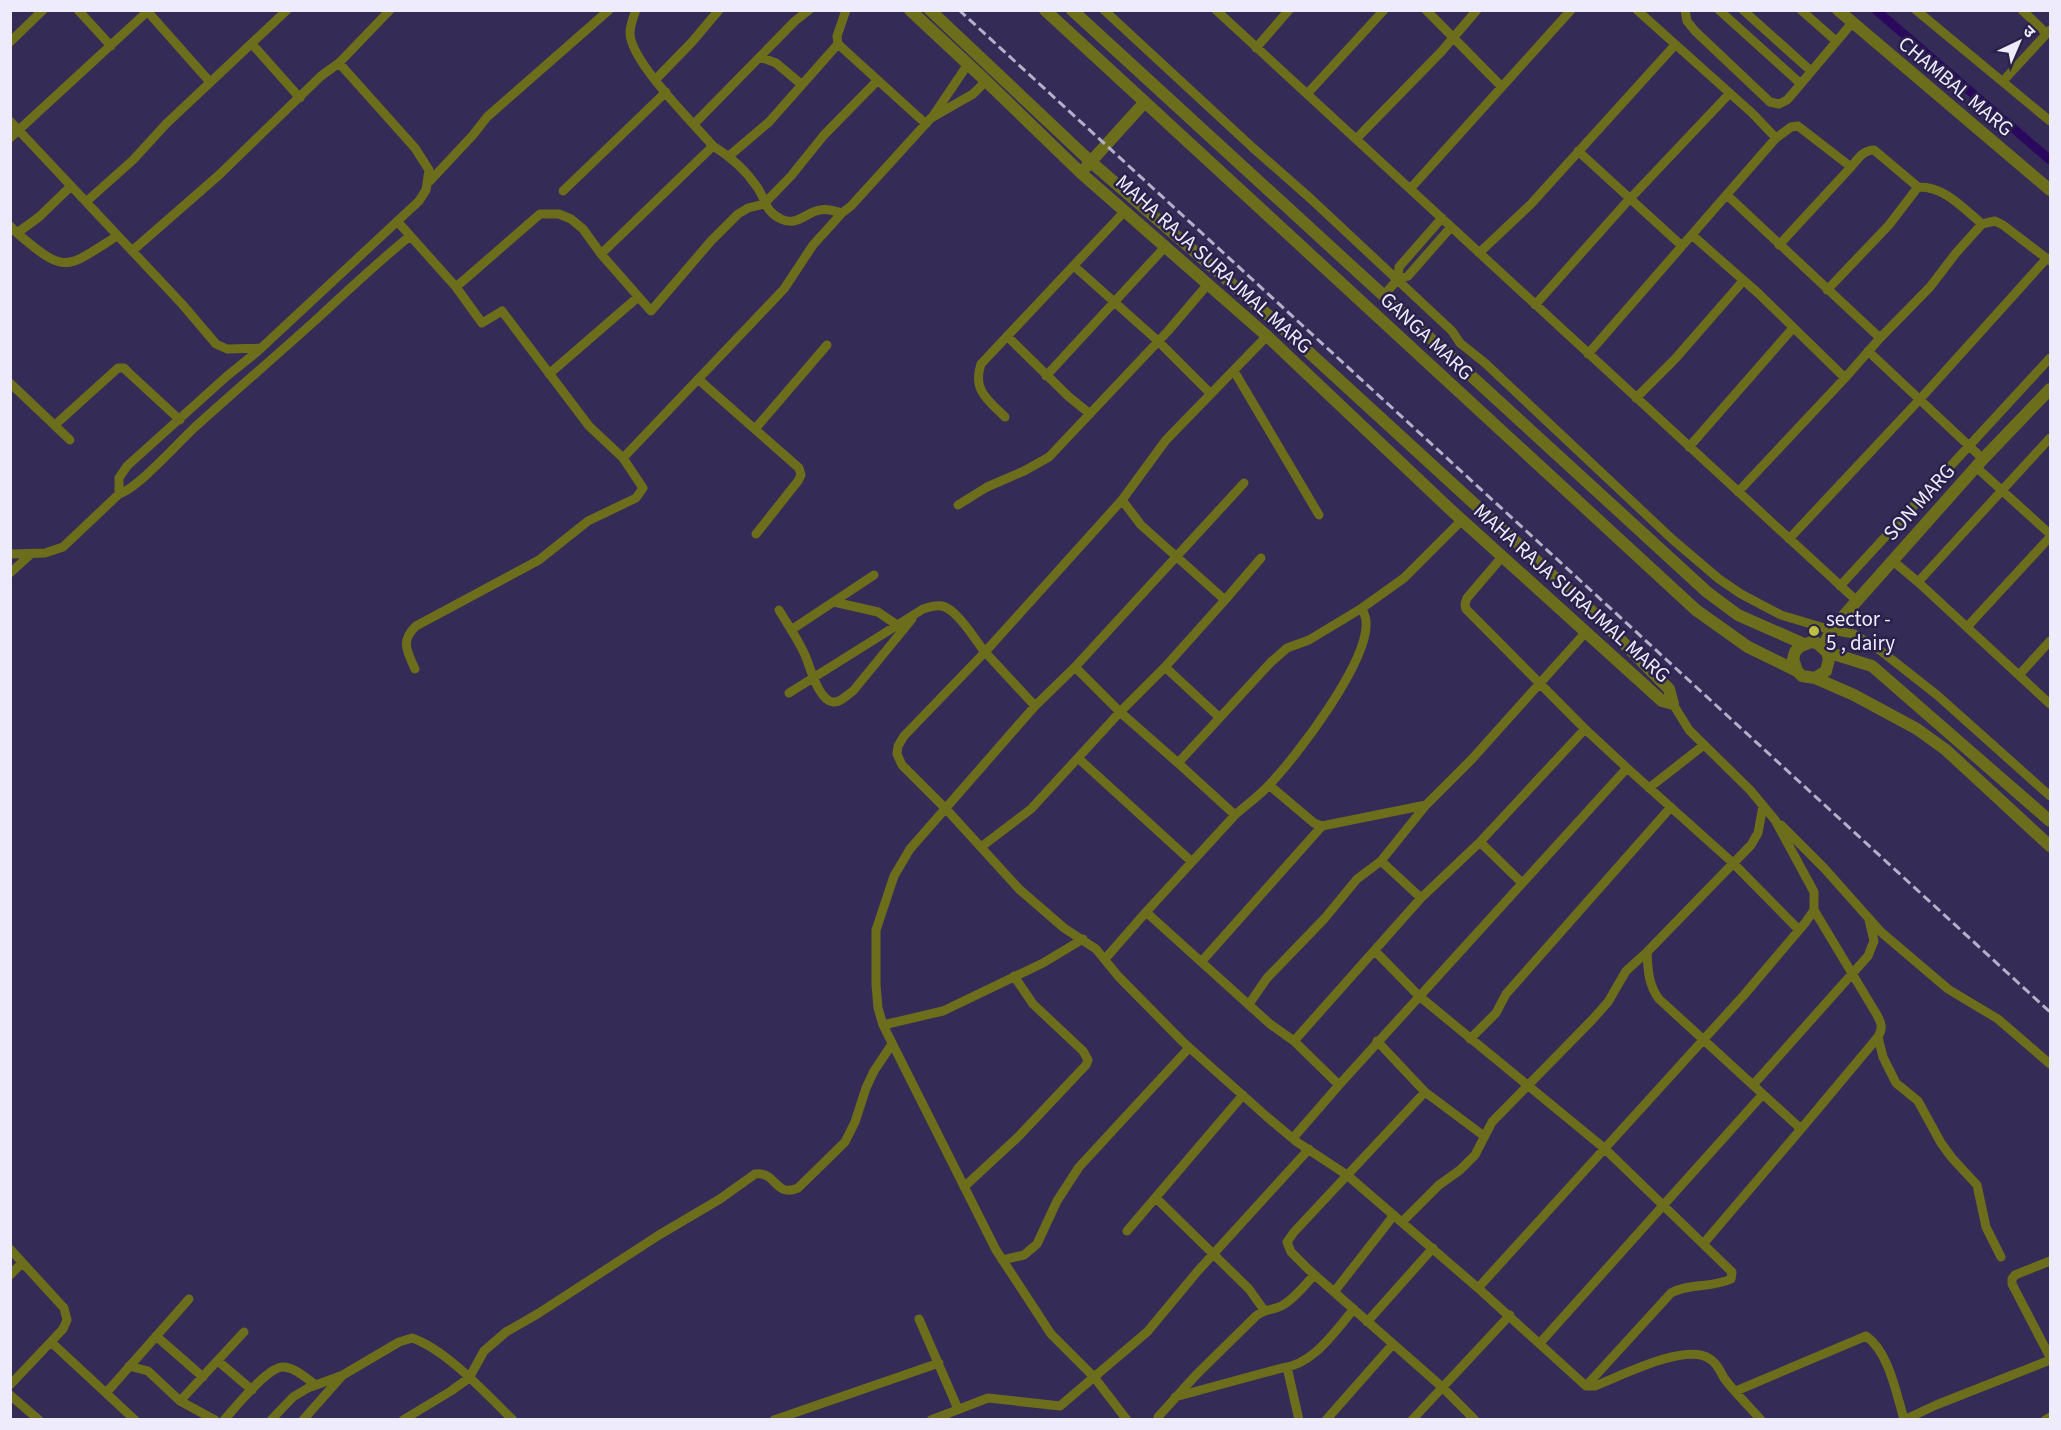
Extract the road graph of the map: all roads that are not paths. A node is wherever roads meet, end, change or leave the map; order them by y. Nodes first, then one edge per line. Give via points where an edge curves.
1 (43, 10) edge
2 (78, 10) edge
3 (287, 10) edge
4 (390, 10) edge
5 (609, 10) edge
6 (636, 10) edge
7 (719, 10) edge
8 (809, 10) edge
9 (846, 10) edge
10 (910, 10) edge
11 (930, 10) edge
12 (1045, 10) edge
13 (1072, 10) edge
14 (1104, 10) edge
15 (1216, 10) edge
16 (1289, 10) edge
17 (1384, 10) edge
18 (1426, 10) edge
19 (1477, 10) edge
20 (1571, 10) edge
21 (1637, 10) edge
22 (1652, 10) edge
23 (1685, 10) edge
24 (1719, 10) edge
25 (1743, 10) edge
26 (1801, 10) edge
27 (1838, 10) edge
28 (1916, 10) edge
29 (2022, 10) edge
30 (148, 11) edge
31 (1645, 18) junction
32 (1852, 23) junction
33 (2049, 32) edge
34 (1454, 36) junction
35 (1836, 41) junction
36 (10, 42) edge
37 (252, 44) junction
38 (838, 44) junction
39 (1676, 45) junction
40 (111, 46) junction
41 (1256, 48) junction
42 (760, 57) junction
43 (339, 63) junction
44 (968, 64) junction
45 (1810, 71) junction
46 (655, 80) junction
47 (877, 81) junction
48 (987, 81) junction
49 (2003, 81) junction
50 (210, 82) junction
51 (801, 84) junction
52 (1801, 84) junction
53 (1502, 87) junction
54 (666, 92) junction
55 (1730, 93) junction
56 (1306, 94) junction
57 (300, 98) junction
58 (1144, 103) junction
59 (2049, 116) edge
60 (10, 121) edge
61 (929, 121) junction
62 (694, 124) junction
63 (18, 129) junction
64 (10, 138) edge
65 (1776, 138) junction
66 (1356, 139) junction
67 (713, 146) junction
68 (1578, 151) junction
69 (729, 156) junction
70 (1091, 162) junction
71 (1851, 167) junction
72 (1081, 173) junction
73 (429, 182) junction
74 (71, 186) junction
75 (1918, 187) junction
76 (1410, 189) junction
77 (2050, 190) edge
78 (563, 191) dead end
79 (1727, 195) junction
80 (1631, 198) junction
81 (87, 201) junction
82 (764, 204) junction
83 (1125, 211) junction
84 (842, 213) junction
85 (1442, 218) junction
86 (397, 221) junction
87 (1983, 224) junction
88 (1451, 227) junction
89 (14, 229) edge
90 (1692, 235) junction
91 (117, 236) junction
92 (410, 236) junction
93 (1779, 245) junction
94 (1165, 246) junction
95 (1682, 246) junction
96 (132, 251) junction
97 (1479, 253) junction
98 (601, 254) junction
99 (2049, 260) edge
100 (1074, 266) junction
101 (1398, 279) junction
102 (1743, 281) junction
103 (1208, 284) junction
104 (456, 287) junction
105 (1827, 290) junction
106 (1384, 295) junction
107 (638, 297) junction
108 (1114, 302) junction
109 (1535, 305) junction
110 (1277, 323) junction
111 (1793, 328) junction
112 (1007, 336) junction
113 (1267, 336) junction
114 (1880, 338) junction
115 (1158, 341) junction
116 (827, 345) dead end
117 (261, 348) junction
118 (1868, 351) junction
119 (1588, 354) junction
120 (2050, 358) edge
121 (1234, 371) junction
122 (549, 374) junction
123 (1047, 376) junction
124 (1845, 378) junction
125 (698, 380) junction
126 (10, 383) edge
127 (2050, 389) edge
128 (1211, 394) junction
129 (1636, 398) junction
130 (1921, 399) junction
131 (1090, 414) junction
132 (1005, 417) dead end
133 (180, 420) junction
134 (56, 424) junction
135 (755, 429) junction
136 (2050, 438) edge
137 (70, 440) dead end
138 (1689, 447) junction
139 (1970, 447) junction
140 (623, 458) junction
141 (1979, 463) junction
142 (1244, 483) dead end
143 (2002, 490) junction
144 (1738, 492) junction
145 (119, 494) junction
146 (1122, 500) junction
147 (1474, 504) junction
148 (958, 505) dead end
149 (1319, 515) dead end
150 (1462, 520) junction
151 (756, 534) dead end
152 (2050, 535) edge
153 (1789, 539) junction
154 (10, 554) edge
155 (31, 554) junction
156 (1175, 556) junction
157 (1502, 557) junction
158 (1261, 558) dead end
159 (1893, 561) junction
160 (10, 573) edge
161 (874, 575) dead end
162 (1918, 582) junction
163 (1840, 586) junction
164 (1225, 600) junction
165 (1857, 601) junction
166 (834, 602) junction
167 (1362, 608) junction
168 (779, 610) dead end
169 (917, 613) junction
170 (1599, 618) junction
171 (897, 625) junction
172 (1967, 627) junction
173 (791, 630) junction
174 (1831, 630) junction
175 (1585, 633) junction
176 (2050, 641) edge
177 (1804, 644) junction
178 (1825, 650) junction
179 (985, 652) junction
180 (1074, 667) junction
181 (1165, 667) junction
182 (415, 669) dead end
183 (1797, 671) junction
184 (2019, 675) junction
185 (813, 678) junction
186 (1815, 678) junction
187 (1540, 684) junction
188 (789, 693) dead end
189 (1673, 704) junction
190 (2050, 705) edge
191 (1035, 706) junction
192 (1120, 711) junction
193 (1219, 717) junction
194 (1585, 729) junction
195 (1704, 745) junction
196 (1078, 758) junction
197 (1178, 763) junction
198 (1627, 768) junction
199 (1269, 785) junction
200 (1649, 788) junction
201 (2050, 796) edge
202 (1426, 805) junction
203 (1763, 806) junction
204 (1671, 807) junction
205 (946, 810) junction
206 (1235, 815) junction
207 (1775, 820) junction
208 (2050, 821) edge
209 (1322, 826) junction
210 (1480, 842) junction
211 (2050, 846) edge
212 (981, 847) junction
213 (1381, 861) junction
214 (1192, 862) junction
215 (1733, 863) junction
216 (1522, 883) junction
217 (1421, 898) junction
218 (1814, 910) junction
219 (1146, 912) junction
220 (1869, 920) junction
221 (1799, 930) junction
222 (1083, 939) junction
223 (1375, 951) junction
224 (1647, 952) junction
225 (1105, 959) junction
226 (1202, 961) junction
227 (1852, 974) junction
228 (1014, 976) junction
229 (1419, 996) junction
230 (1249, 1004) junction
231 (883, 1025) junction
232 (1878, 1037) junction
233 (1704, 1038) junction
234 (1470, 1039) junction
235 (1294, 1041) junction
236 (1377, 1041) junction
237 (892, 1044) junction
238 (1189, 1048) junction
239 (2050, 1064) edge
240 (1339, 1085) junction
241 (1527, 1086) junction
242 (1753, 1086) junction
243 (1425, 1092) junction
244 (1763, 1094) junction
245 (1243, 1095) junction
246 (1801, 1128) junction
247 (1484, 1136) junction
248 (1293, 1138) junction
249 (1604, 1148) junction
250 (1309, 1149) junction
251 (1347, 1175) junction
252 (964, 1187) junction
253 (1156, 1198) junction
254 (1664, 1204) junction
255 (1394, 1215) junction
256 (1402, 1222) junction
257 (1127, 1231) dead end
258 (1704, 1243) junction
259 (1433, 1248) junction
260 (10, 1249) edge
261 (1213, 1255) junction
262 (2001, 1257) dead end
263 (1002, 1260) junction
264 (2050, 1261) edge
265 (22, 1263) junction
266 (10, 1275) edge
267 (1314, 1275) junction
268 (1478, 1288) junction
269 (1334, 1292) junction
270 (189, 1299) dead end
271 (1354, 1309) junction
272 (1264, 1310) junction
273 (1510, 1315) junction
274 (919, 1320) dead end
275 (1367, 1322) junction
276 (244, 1332) dead end
277 (156, 1336) junction
278 (51, 1342) junction
279 (1540, 1343) junction
280 (1393, 1344) junction
281 (2050, 1359) edge
282 (218, 1360) junction
283 (939, 1363) junction
284 (129, 1366) junction
285 (1287, 1367) junction
286 (343, 1375) junction
287 (203, 1377) junction
288 (469, 1377) junction
289 (1094, 1377) junction
290 (316, 1384) junction
291 (10, 1385) edge
292 (1442, 1386) junction
293 (1586, 1386) junction
294 (252, 1390) junction
295 (1736, 1391) junction
296 (106, 1393) junction
297 (10, 1395) edge
298 (1173, 1398) junction
299 (180, 1401) junction
300 (958, 1409) junction
301 (1754, 1411) junction
302 (2050, 1417) edge
303 (39, 1419) edge
304 (135, 1419) edge
305 (215, 1419) edge
306 (224, 1419) edge
307 (271, 1419) edge
308 (303, 1419) edge
309 (405, 1419) edge
310 (513, 1419) edge
311 (774, 1419) edge
312 (931, 1419) edge
313 (1127, 1419) edge
314 (1157, 1419) edge
315 (1299, 1419) edge
316 (1326, 1419) edge
317 (1412, 1419) edge
318 (1475, 1419) edge
319 (1746, 1419) edge
320 (1761, 1419) edge
321 (1904, 1419) edge
322 (2045, 1419) edge

1 - 36 street
2 - 40 street
3 - 37 street
4 - 43 street
5 - 73 street via 487,117
6 - 46 street via 630,35
7 - 46 street
8 - 42 street
9 - 38 street
10 - 44 street, MAHA RAJA SURAJMAL MARG
11 - 70 street, MAHA RAJA SURAJMAL MARG
12 - 58 street, GANGA MARG
13 - 106 street, GANGA MARG
14 - 101 street
15 - 41 street
16 - 41 street
17 - 56 street
18 - 34 street
19 - 34 street
20 - 53 street
21 - 31 street
22 - 31 street
23 - 52 street via 1695,31 1770,102 1779,104 1787,100
24 - 52 street
25 - 45 street
26 - 35 street
27 - 32 street, CHAMBAL MARG
28 - 49 street
29 - 33 street
30 - 40 street
30 - 50 street
31 - 39 street
32 - 35 street
32 - 77 street, CHAMBAL MARG
33 - 49 street
34 - 53 street
34 - 66 street
35 - 45 street
37 - 50 street
37 - 57 street
38 - 47 street
38 - 51 street
39 - 55 street
39 - 68 street
40 - 63 street
41 - 56 street
42 - 51 street via 776,63
42 - 62 street
43 - 57 street
43 - 73 street via 420,155 429,170
44 - 48 street, MAHA RAJA SURAJMAL MARG
44 - 61 street
45 - 52 street
46 - 54 street
47 - 61 street
47 - 82 street
48 - 61 street
48 - 72 street, MAHA RAJA SURAJMAL MARG
49 - 59 street
50 - 81 street
51 - 69 street via 768,122
53 - 76 street
54 - 62 street
54 - 78 street
55 - 65 street
55 - 80 street
56 - 66 street
57 - 96 street
58 - 70 street
58 - 183 street, GANGA MARG via 1696,610 1748,647
60 - 63 street
61 - 84 street
62 - 67 street
63 - 64 street
63 - 74 street
65 - 71 street via 1798,126
65 - 79 street
66 - 76 street
67 - 69 street
67 - 98 street
68 - 80 street
68 - 97 street via 1531,204
69 - 82 street via 759,189
70 - 72 street
70 - 110 street, MAHA RAJA SURAJMAL MARG
71 - 75 street via 1863,153 1874,150
71 - 93 street
72 - 83 street, MAHA RAJA SURAJMAL MARG
73 - 86 street via 419,201
74 - 81 street
74 - 89 street via 39,217
75 - 87 street via 1940,191
75 - 105 street via 1889,225
76 - 85 street
79 - 90 street
79 - 93 street
80 - 95 street
80 - 109 street
81 - 91 street
82 - 84 street via 782,220 802,219 817,210
82 - 107 street via 738,214 651,311
83 - 94 street, MAHA RAJA SURAJMAL MARG
83 - 100 street
84 - 125 street via 813,245 784,289
85 - 88 street
85 - 101 street via 1399,267
86 - 92 street
86 - 117 street
87 - 99 street via 1995,221 2003,225
87 - 114 street
88 - 97 street
88 - 101 street via 1408,276
89 - 91 street via 45,257 61,264 73,263
90 - 95 street
90 - 102 street
91 - 96 street
92 - 104 street
92 - 145 street
93 - 105 street
94 - 103 street, MAHA RAJA SURAJMAL MARG
94 - 108 street
95 - 119 street
96 - 117 street via 216,344 227,349
97 - 109 street
98 - 104 street via 571,219 559,214 540,214
98 - 107 street
99 - 130 street
100 - 108 street
100 - 112 street
101 - 106 street
101 - 174 street via 1460,343 1719,579 1781,615
102 - 111 street
102 - 129 street
103 - 113 street, MAHA RAJA SURAJMAL MARG
103 - 115 street
104 - 122 street via 482,323 502,311
105 - 114 street
106 - 177 street, GANGA MARG via 1707,592 1738,615
107 - 122 street
108 - 115 street
108 - 123 street
109 - 119 street
110 - 113 street
110 - 147 street, MAHA RAJA SURAJMAL MARG
111 - 124 street
111 - 138 street
112 - 123 street
112 - 132 street via 981,364 977,375 983,394
113 - 121 street
113 - 150 street, MAHA RAJA SURAJMAL MARG
114 - 118 street
115 - 128 street
115 - 131 street
116 - 135 street
117 - 133 street
118 - 124 street
118 - 130 street
119 - 129 street
120 - 139 street
121 - 128 street
121 - 149 street
122 - 140 street via 589,426
123 - 131 street
124 - 144 street
125 - 135 street
125 - 140 street
126 - 134 street
127 - 141 street, SON MARG
128 - 146 street via 1166,440
129 - 138 street
130 - 139 street
130 - 153 street
131 - 148 street via 1049,458
133 - 134 street via 129,373 118,368
133 - 145 street via 126,466 119,478
134 - 137 street
135 - 151 street via 794,462 801,475
136 - 143 street
138 - 144 street
139 - 141 street
139 - 163 street
140 - 182 street via 643,488 636,498 588,521 539,560 417,626 406,644
141 - 143 street
141 - 159 street, SON MARG
142 - 156 street
143 - 152 street
143 - 162 street
144 - 153 street
145 - 155 street via 63,547
146 - 156 street via 1141,525
146 - 179 street
147 - 150 street
147 - 170 street, MAHA RAJA SURAJMAL MARG
150 - 157 street, MAHA RAJA SURAJMAL MARG
150 - 167 street via 1404,578
152 - 172 street
153 - 163 street
154 - 155 street
155 - 160 street
156 - 164 street
156 - 180 street
157 - 175 street, MAHA RAJA SURAJMAL MARG
157 - 187 street via 1465,604
158 - 164 street
159 - 162 street
159 - 165 street, SON MARG
161 - 166 street
162 - 172 street
163 - 165 street
164 - 181 street
165 - 174 street, SON MARG
166 - 171 street via 878,612
166 - 173 street
167 - 193 street via 1309,640 1287,648
167 - 199 street via 1366,629 1358,656 1326,715
168 - 173 street
169 - 171 street
169 - 179 street via 933,606 952,610
169 - 185 street via 843,699 830,702
170 - 175 street
170 - 189 street, MAHA RAJA SURAJMAL MARG via 1669,689
171 - 185 street
172 - 184 street
173 - 185 street
174 - 178 street, SON MARG
174 - 201 street via 1854,634 1881,651 1937,695
175 - 187 street
175 - 189 street, MAHA RAJA SURAJMAL MARG via 1662,702
176 - 184 street
177 - 178 street via 1811,642
177 - 183 street via 1793,659
178 - 186 street via 1826,671
178 - 208 street via 1872,666
179 - 191 street
179 - 205 street via 898,746 902,765
180 - 191 street
180 - 192 street
181 - 192 street
181 - 193 street
183 - 186 street
184 - 190 street
185 - 188 street
186 - 211 street via 1917,729 1946,750
187 - 194 street
187 - 202 street
189 - 195 street
191 - 205 street
192 - 196 street
192 - 197 street
193 - 197 street
194 - 198 street
194 - 210 street
195 - 200 street
195 - 203 street
196 - 212 street via 1031,809
196 - 214 street
197 - 206 street
198 - 200 street
198 - 216 street
199 - 206 street
199 - 209 street
200 - 204 street
202 - 209 street
202 - 213 street
203 - 207 street
203 - 215 street via 1755,840
204 - 215 street
204 - 234 street via 1506,994 1497,1013
205 - 212 street
205 - 231 street via 910,849 894,876 876,930 876,985
206 - 214 street
207 - 218 street via 1814,892
207 - 220 street
209 - 226 street
210 - 216 street
210 - 217 street
212 - 222 street via 1045,913
213 - 217 street
213 - 230 street via 1357,879 1267,978
214 - 219 street
215 - 221 street
215 - 224 street
216 - 229 street
217 - 223 street
218 - 221 street
218 - 227 street
219 - 225 street
219 - 226 street
220 - 227 street via 1872,949
220 - 239 street via 1948,989 1998,1019
221 - 233 street
222 - 225 street
222 - 228 street
223 - 229 street
223 - 235 street
224 - 233 street via 1652,989
224 - 241 street via 1626,972 1592,1020
225 - 238 street
226 - 230 street
227 - 232 street via 1882,1024
227 - 242 street
228 - 231 street via 943,1011
228 - 252 street via 1033,1004 1088,1060 1040,1115
229 - 234 street
229 - 236 street
230 - 235 street
231 - 237 street
232 - 246 street
232 - 262 street via 1896,1083 1918,1101 1941,1143 1977,1185 1986,1227
233 - 242 street
233 - 249 street
234 - 241 street
235 - 240 street
236 - 240 street
236 - 243 street
237 - 252 street
237 - 288 street via 874,1071 845,1142 798,1188 783,1191 767,1175 755,1174 506,1332 483,1351
238 - 245 street
238 - 263 street via 1079,1167 1057,1201 1037,1244 1024,1255
240 - 248 street
241 - 247 street via 1492,1122
241 - 249 street
242 - 244 street
243 - 247 street
243 - 251 street
244 - 246 street
244 - 254 street
245 - 248 street
245 - 253 street
246 - 258 street
247 - 256 street via 1460,1170
248 - 250 street
249 - 254 street
249 - 268 street
250 - 251 street
250 - 261 street
251 - 255 street
251 - 267 street via 1287,1242 1291,1252
252 - 263 street
253 - 257 street
253 - 261 street
254 - 258 street
254 - 279 street
255 - 256 street
255 - 269 street
256 - 259 street
258 - 293 street via 1732,1272 1731,1279 1671,1293
259 - 268 street
259 - 275 street
260 - 265 street
261 - 272 street via 1249,1289
261 - 289 street via 1147,1332
263 - 289 street via 1051,1334
264 - 281 street via 2015,1275 2012,1284
265 - 266 street
265 - 278 street via 66,1312 63,1329
267 - 269 street
267 - 272 street via 1288,1302
268 - 273 street
269 - 271 street
270 - 277 street
271 - 275 street
271 - 285 street via 1312,1355
272 - 298 street
273 - 279 street
273 - 292 street
274 - 283 street
275 - 280 street
276 - 282 street
277 - 284 street
277 - 287 street
278 - 291 street
278 - 296 street
279 - 293 street
280 - 292 street
280 - 316 street
281 - 321 street
282 - 287 street
282 - 294 street
283 - 300 street
283 - 311 street
284 - 296 street
284 - 299 street via 148,1371
285 - 298 street
285 - 315 street
286 - 288 street via 412,1338
286 - 290 street
286 - 308 street
287 - 299 street
288 - 309 street
288 - 310 street
289 - 300 street via 1060,1406 988,1398
289 - 313 street
290 - 294 street via 283,1367 272,1371
290 - 307 street via 292,1397
292 - 317 street
292 - 318 street
293 - 295 street via 1661,1360 1701,1354 1712,1359
294 - 306 street
295 - 301 street
295 - 321 street via 1866,1336 1882,1353
296 - 304 street
297 - 303 street
298 - 314 street
299 - 305 street
300 - 312 street
301 - 319 street
301 - 320 street
302 - 322 street

